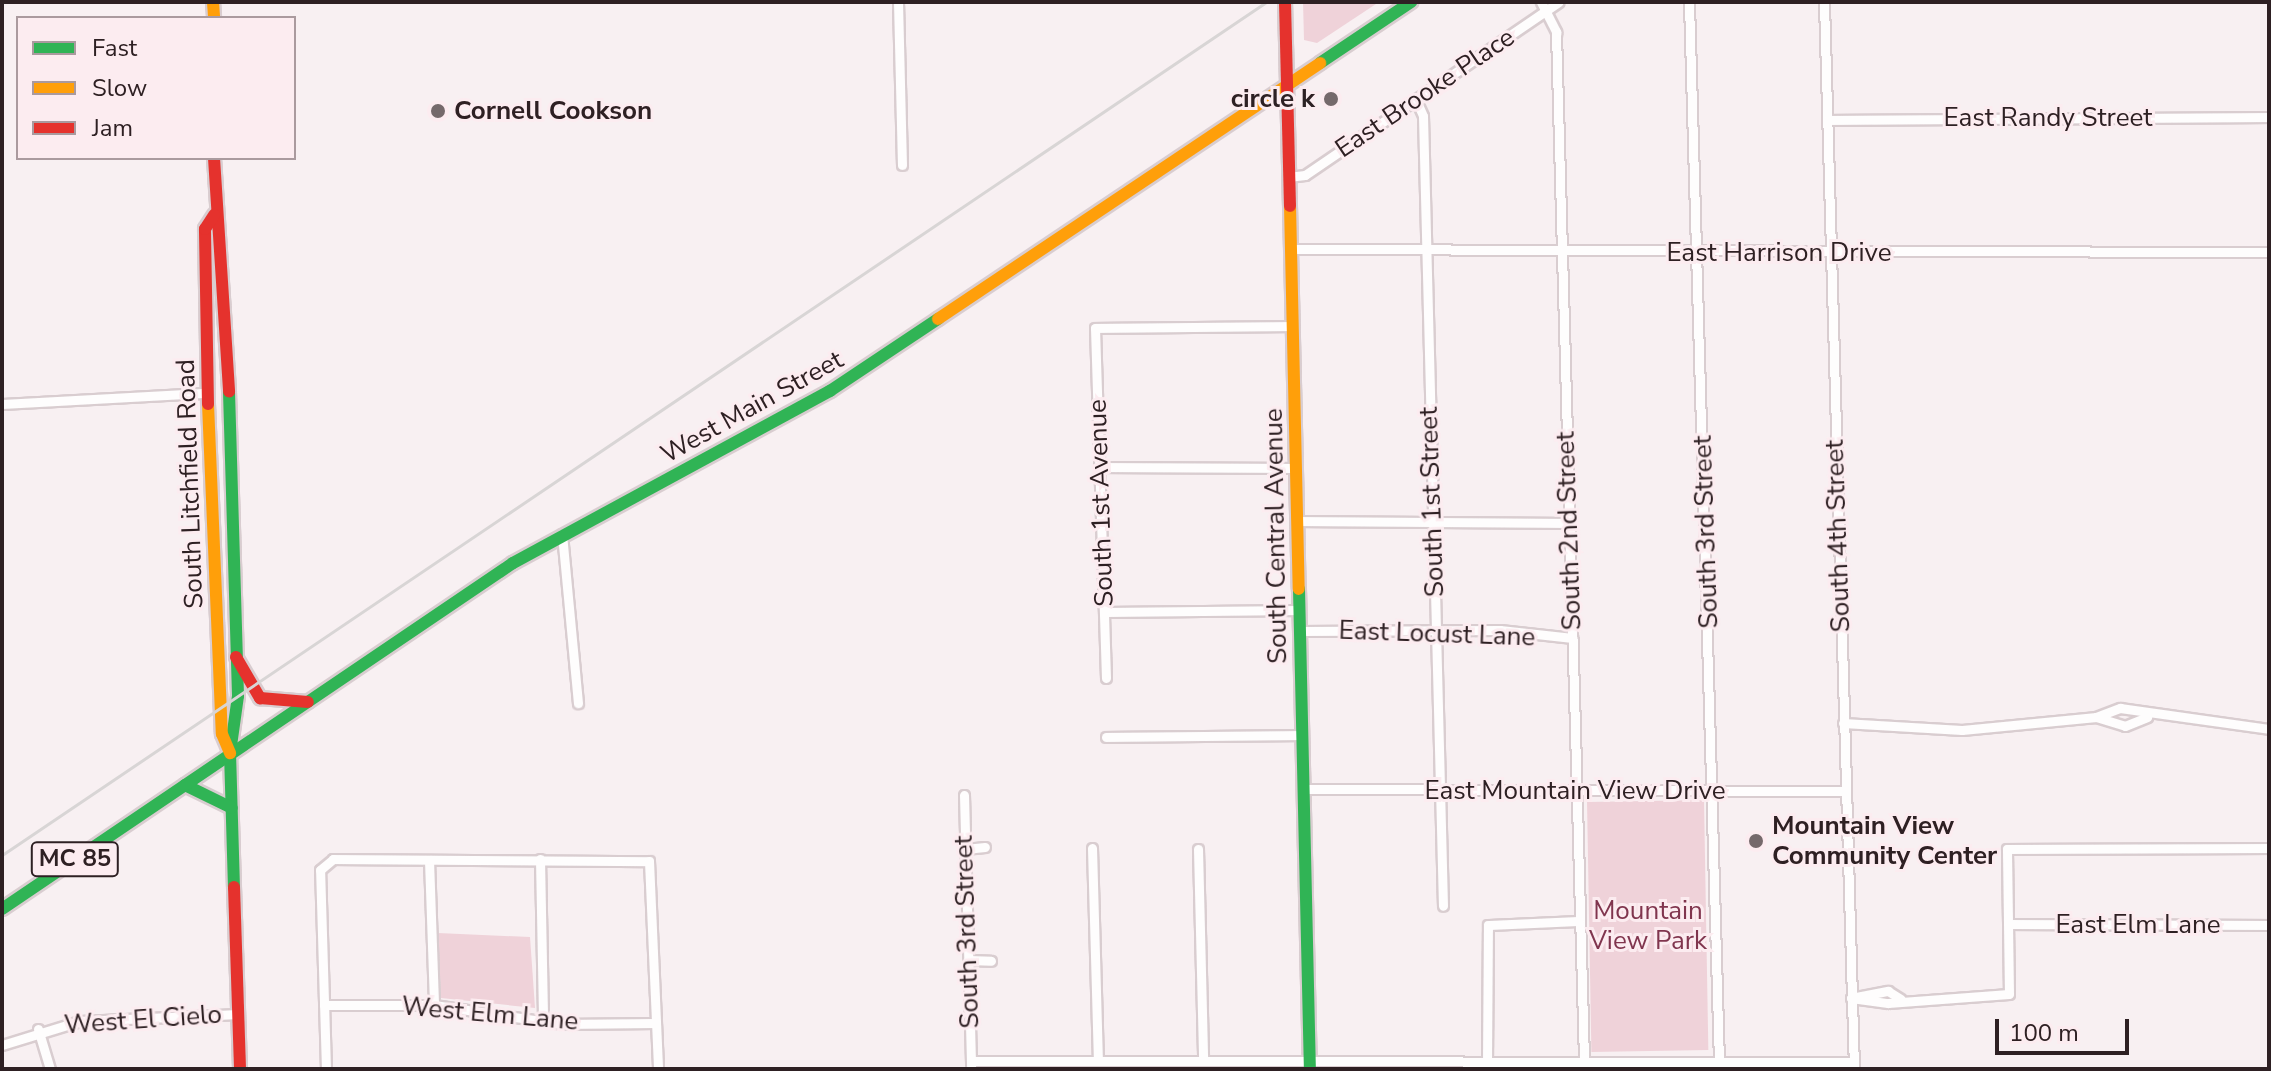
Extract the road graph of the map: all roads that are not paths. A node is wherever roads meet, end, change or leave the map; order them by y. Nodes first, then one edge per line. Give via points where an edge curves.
1 (898, 2) edge
2 (1285, 2) edge
3 (1411, 2) edge
4 (1559, 2) edge
5 (1689, 2) edge
6 (1824, 2) edge
7 (1544, 6) edge
8 (1287, 86) junction
9 (1416, 100) junction
10 (2269, 117) edge
11 (1827, 120) junction
12 (214, 160) edge
13 (902, 165) dead end
14 (1288, 177) junction
15 (214, 215) junction
16 (205, 229) junction
17 (224, 236) junction
18 (1290, 249) junction
19 (1425, 250) junction
20 (1561, 250) junction
21 (2269, 252) edge
22 (1696, 253) junction
23 (1831, 253) junction
24 (1292, 326) junction
25 (226, 392) junction
26 (208, 393) junction
27 (2, 404) edge
28 (1100, 467) junction
29 (1296, 468) junction
30 (1298, 521) junction
31 (1569, 523) junction
32 (1432, 524) junction
33 (562, 534) junction
34 (1300, 610) junction
35 (1105, 612) junction
36 (1436, 630) junction
37 (1301, 631) junction
38 (1573, 638) junction
39 (236, 657) junction
40 (1106, 678) dead end
41 (308, 702) junction
42 (578, 703) dead end
43 (2096, 717) junction
44 (2147, 717) junction
45 (1843, 723) junction
46 (2269, 729) edge
47 (1302, 735) junction
48 (1106, 737) dead end
49 (230, 753) junction
50 (185, 785) junction
51 (1304, 789) junction
52 (1441, 790) junction
53 (1577, 791) junction
54 (1712, 791) junction
55 (1846, 791) junction
56 (964, 795) dead end
57 (232, 808) junction
58 (985, 847) dead end
59 (1092, 848) dead end
60 (2269, 848) edge
61 (965, 849) junction
62 (1198, 849) dead end
63 (540, 859) junction
64 (429, 860) junction
65 (1443, 906) dead end
66 (2, 909) edge
67 (1579, 921) junction
68 (2008, 924) junction
69 (2269, 925) edge
70 (968, 960) junction
71 (991, 961) dead end
72 (1851, 998) junction
73 (324, 1005) junction
74 (434, 1005) junction
75 (239, 1014) junction
76 (543, 1021) junction
77 (656, 1023) junction
78 (38, 1029) junction
79 (2, 1045) edge
80 (1098, 1061) junction
81 (1203, 1061) junction
82 (1487, 1062) junction
83 (1584, 1063) junction
84 (1719, 1063) junction
85 (971, 1065) edge
86 (1310, 1065) edge
87 (1854, 1066) edge
88 (50, 1069) edge
89 (240, 1069) edge
90 (326, 1069) edge
91 (658, 1069) edge

1 - 13 street
2 - 8 main road, South Central Avenue
3 - 8 main road, West Main Street
4 - 7 street, East Brooke Place
5 - 22 street, South 3rd Street
6 - 11 street, South 4th Street
7 - 9 street, East Brooke Place
7 - 20 street, South 2nd Street via 1556,32
8 - 14 main road, South Central Avenue
8 - 33 main road, West Main Street via 830,391
9 - 14 street, East Brooke Place via 1305,175
9 - 19 street, South 1st Street
10 - 11 street, East Randy Street
11 - 23 street, South 4th Street
12 - 15 main road, South Litchfield Road
14 - 18 main road, South Central Avenue
15 - 16 main road
15 - 17 main road, South Litchfield Road
16 - 17 main road
16 - 26 main road, South Litchfield Road
17 - 25 main road, South Litchfield Road
18 - 19 street, East Harrison Drive
18 - 24 main road, South Central Avenue
19 - 20 street, East Harrison Drive
19 - 32 street, South 1st Street
20 - 22 street, East Harrison Drive
20 - 31 street, South 2nd Street
21 - 23 street, East Harrison Drive
22 - 23 street, East Harrison Drive
22 - 54 street, South 3rd Street
23 - 45 street, South 4th Street
24 - 28 street, South 1st Avenue via 1095,328
24 - 29 main road, South Central Avenue
25 - 26 main road
25 - 39 main road, South Litchfield Road
26 - 27 street
26 - 49 main road, South Litchfield Road via 222,734
28 - 29 street
28 - 35 street, South 1st Avenue
29 - 30 main road, South Central Avenue
30 - 32 street
30 - 34 main road, South Central Avenue
31 - 32 street
31 - 38 street, South 2nd Street
32 - 36 street, South 1st Street
33 - 41 main road, West Main Street
33 - 42 street
34 - 35 street
34 - 37 main road, South Central Avenue
35 - 40 street, South 1st Avenue
36 - 37 street, East Locust Lane
36 - 38 street, East Locust Lane
36 - 52 street, South 1st Street
37 - 47 main road, South Central Avenue
38 - 53 street, South 2nd Street
39 - 41 main road via 260,698
39 - 49 main road, South Litchfield Road via 238,724
41 - 49 main road, West Main Street
43 - 44 street via 2120,708
43 - 44 street via 2125,726
43 - 45 street via 1962,730
44 - 46 street
45 - 55 street, South 4th Street
47 - 48 street
47 - 51 main road, South Central Avenue
49 - 50 main road, MC 85
49 - 57 main road, South Litchfield Road
50 - 57 main road
50 - 66 main road, MC 85
51 - 52 street, East Mountain View Drive
51 - 86 main road, South Central Avenue
52 - 53 street, East Mountain View Drive
52 - 65 street, South 1st Street
53 - 54 street, East Mountain View Drive
53 - 67 street, South 2nd Street
54 - 55 street, East Mountain View Drive
54 - 84 street, South 3rd Street
55 - 72 street, South 4th Street
56 - 61 street, South 3rd Street
57 - 75 main road, South Litchfield Road
58 - 61 street
59 - 80 street
60 - 68 street via 2007,849
61 - 70 street, South 3rd Street
62 - 81 street
63 - 64 street
63 - 76 street
63 - 77 street via 649,861
64 - 73 street via 322,862
64 - 74 street
67 - 82 street via 1488,925
67 - 83 street, South 2nd Street
68 - 69 street, East Elm Lane
68 - 72 street via 2009,994
70 - 71 street
70 - 85 street, South 3rd Street
72 - 87 street, South 4th Street
73 - 74 street, West Elm Lane
73 - 90 street
74 - 76 street, West Elm Lane
75 - 78 street, West El Cielo via 114,1017
75 - 89 main road, South Litchfield Road
76 - 77 street, West Elm Lane
77 - 91 street
78 - 79 street, West El Cielo
78 - 88 street
80 - 81 street
80 - 85 street
81 - 86 street
82 - 83 street
82 - 86 street
83 - 84 street
84 - 87 street

